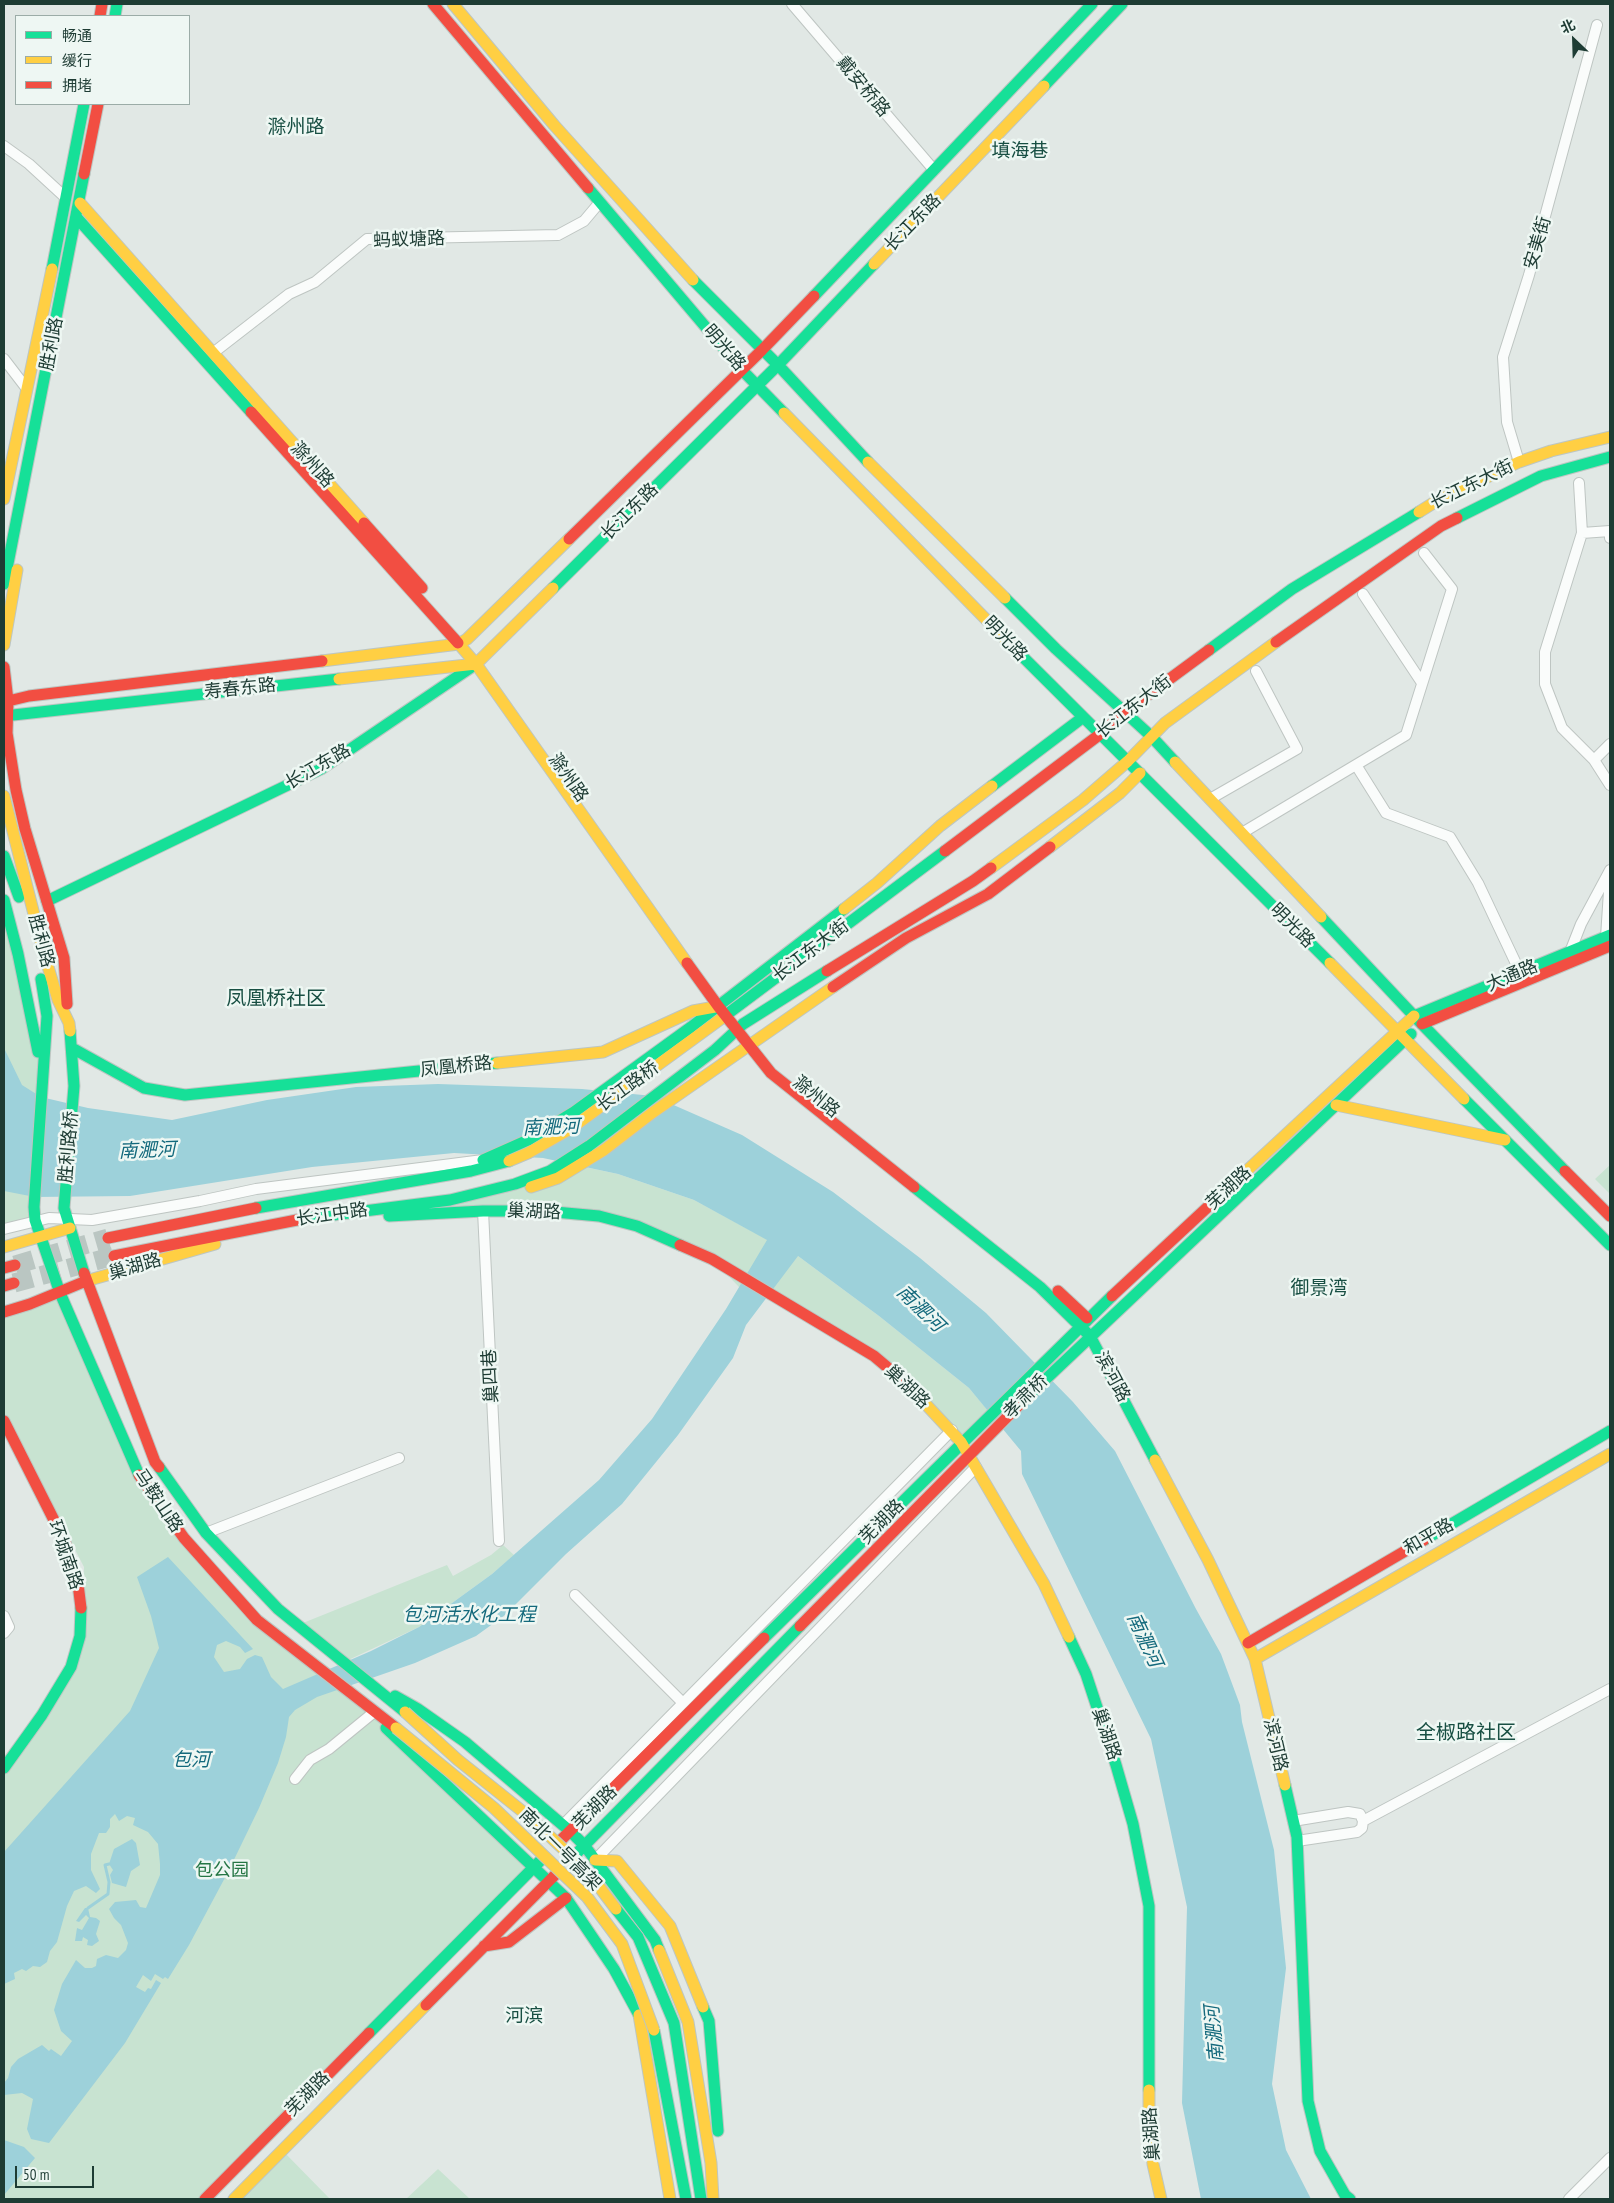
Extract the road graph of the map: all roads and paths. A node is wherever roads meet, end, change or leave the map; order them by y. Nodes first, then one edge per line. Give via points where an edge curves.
1 (433, 4) edge
2 (453, 4) edge
3 (792, 4) edge
4 (1092, 4) edge
5 (1122, 4) edge
6 (1597, 26) dead end
7 (84, 105) edge
8 (98, 105) edge
9 (4, 146) edge
10 (934, 170) junction
11 (66, 198) junction
12 (600, 202) junction
13 (80, 203) junction
14 (77, 218) junction
15 (762, 350) junction
16 (212, 353) junction
17 (4, 359) edge
18 (778, 365) junction
19 (742, 370) junction
20 (758, 385) junction
21 (27, 389) junction
22 (1610, 437) edge
23 (1610, 457) edge
24 (1519, 462) junction
25 (1579, 482) dead end
26 (4, 499) edge
27 (14, 533) junction
28 (1582, 533) junction
29 (1610, 538) edge
30 (1424, 553) dead end
31 (4, 584) edge
32 (1363, 594) dead end
33 (463, 642) junction
34 (4, 645) edge
35 (480, 661) junction
36 (4, 667) edge
37 (1256, 671) dead end
38 (1422, 683) junction
39 (6, 702) edge
40 (1126, 711) junction
41 (6, 715) edge
42 (1082, 718) junction
43 (1099, 735) junction
44 (1152, 737) junction
45 (1610, 744) edge
46 (1594, 760) junction
47 (1128, 761) junction
48 (1356, 765) junction
49 (1140, 773) junction
50 (1610, 785) edge
51 (4, 796) edge
52 (1210, 800) junction
53 (1242, 833) junction
54 (4, 856) edge
55 (1610, 870) edge
56 (1610, 876) edge
57 (4, 900) edge
58 (47, 901) junction
59 (6, 915) edge
60 (1609, 939) edge
61 (1570, 952) junction
62 (1520, 972) junction
63 (725, 1008) junction
64 (1418, 1020) junction
65 (69, 1023) junction
66 (740, 1027) junction
67 (1401, 1036) junction
68 (693, 1040) joint
69 (752, 1042) junction
70 (72, 1048) junction
71 (715, 1050) joint
72 (44, 1078) junction
73 (74, 1086) joint
74 (1336, 1105) junction
75 (1505, 1140) junction
76 (483, 1160) joint
77 (509, 1161) joint
78 (554, 1174) junction
79 (35, 1197) joint
80 (434, 1208) junction
81 (368, 1210) junction
82 (483, 1211) junction
83 (418, 1214) junction
84 (1610, 1216) edge
85 (67, 1218) junction
86 (35, 1220) junction
87 (4, 1229) edge
88 (40, 1237) junction
89 (108, 1238) tunnel mouth
90 (1610, 1245) edge
91 (4, 1247) edge
92 (114, 1256) tunnel mouth
93 (86, 1281) junction
94 (60, 1293) junction
95 (4, 1312) edge
96 (1083, 1321) junction
97 (1090, 1336) junction
98 (1045, 1360) joint
99 (1056, 1367) joint
100 (986, 1417) joint
101 (4, 1421) edge
102 (996, 1427) joint
103 (952, 1430) junction
104 (1610, 1430) edge
105 (961, 1442) junction
106 (969, 1454) junction
107 (1610, 1454) edge
108 (399, 1458) dead end
109 (976, 1467) junction
110 (206, 1532) junction
111 (499, 1540) dead end
112 (575, 1595) dead end
113 (4, 1616) edge
114 (4, 1633) edge
115 (1248, 1643) junction
116 (1255, 1659) junction
117 (372, 1684) junction
118 (1610, 1689) edge
119 (360, 1699) junction
120 (683, 1703) junction
121 (405, 1712) joint
122 (373, 1714) junction
123 (396, 1728) joint
124 (4, 1768) edge
125 (295, 1778) dead end
126 (1293, 1821) junction
127 (1363, 1821) junction
128 (567, 1829) junction
129 (1297, 1841) junction
130 (584, 1845) junction
131 (595, 1860) junction
132 (533, 1867) junction
133 (549, 1882) junction
134 (566, 1898) junction
135 (484, 1946) junction
136 (1610, 2158) edge
137 (1157, 2198) edge
138 (205, 2199) edge
139 (234, 2199) edge
140 (670, 2199) edge
141 (686, 2199) edge
142 (701, 2199) edge
143 (713, 2199) edge
144 (724, 2199) edge
145 (1350, 2199) edge
146 (1569, 2199) edge

1 - 12 main road, 明光路
2 - 15 main road, 明光路 via 554,125 712,301
3 - 10 street, 戴安桥路
4 - 10 main road, 长江东路
5 - 18 main road, 长江东路
6 - 24 street, 安美街 via 1529,275 1503,357 1507,422
7 - 11 main road, 胜利路
8 - 13 main road, 胜利路
9 - 11 street
10 - 15 main road, 长江东路
11 - 21 main road, 胜利路
12 - 16 street, 蚂蚁塘路 via 584,220 558,235 367,239 314,282 289,294
12 - 19 main road, 明光路
13 - 14 main road, 胜利路
13 - 16 main road, 滁州路
14 - 27 main road, 胜利路
14 - 33 main road, 滁州路
15 - 18 main road, 明光路
15 - 19 main road, 长江东路
16 - 33 main road, 滁州路
17 - 21 street
18 - 20 main road, 长江东路
18 - 40 main road, 明光路 via 844,438 1056,650
19 - 20 main road, 明光路
19 - 33 main road, 长江东路
20 - 35 main road, 长江东路
20 - 42 main road, 明光路
21 - 26 main road, 胜利路
22 - 24 main road, 长江东大街 via 1551,450
23 - 44 main road, 长江东大街 via 1541,476 1441,526 1313,615
24 - 40 main road, 长江东大街 via 1435,502 1292,589
25 - 28 street
27 - 31 main road, 胜利路
27 - 34 main road via 20,552
28 - 29 street via 1610,530
28 - 46 street via 1545,652 1545,684 1562,728
30 - 38 street via 1452,589
32 - 38 street
33 - 35 main road, 滁州路
33 - 39 main road, 寿春东路 via 39,695
35 - 41 main road, 寿春东路
35 - 58 main road, 长江东路 via 321,769
35 - 63 main road, 滁州路
36 - 39 main road
37 - 52 street via 1297,749
38 - 48 street via 1406,735
39 - 41 main road
40 - 43 main road, 长江东大街
40 - 44 main road, 明光路
41 - 58 main road via 16,790
42 - 43 main road, 明光路
42 - 63 main road via 940,826 877,884
43 - 47 main road, 明光路
43 - 63 main road, 长江东大街
44 - 47 main road, 长江东大街
44 - 52 main road, 明光路
45 - 46 street
46 - 50 street
47 - 49 main road, 明光路
47 - 66 main road, 长江东大街 via 1083,800 972,881
48 - 53 street
48 - 62 street via 1386,813 1450,837 1478,883
49 - 67 main road, 明光路
49 - 69 main road via 1120,793 988,894 906,938
51 - 65 main road, 胜利路 via 42,950
52 - 53 main road, 明光路
53 - 64 main road, 明光路
54 - 72 main road, 胜利路 via 23,908 43,986 47,1016
55 - 61 street
56 - 60 street
57 - 59 main road
58 - 65 main road via 64,958
59 - 72 main road via 18,954
60 - 61 main road, 大通路
60 - 64 main road, 大通路
61 - 62 main road, 大通路
62 - 64 main road, 大通路
63 - 66 main road, 滁州路
63 - 68 main road, 长江东大街
63 - 70 main road, 凤凰桥路 via 693,1011 603,1052 185,1096 144,1088
63 - 76 main road via 691,1027 574,1112 528,1140
64 - 67 main road, 芜湖路
64 - 84 main road, 明光路
65 - 70 main road, 胜利路
66 - 69 main road, 滁州路
66 - 71 main road, 长江东大街
67 - 74 main road, 芜湖路
67 - 75 main road, 明光路
67 - 96 main road, 芜湖路
68 - 77 main road, 长江路桥 via 570,1129
69 - 78 main road via 604,1150
69 - 96 main road, 滁州路 via 1046,1280
70 - 73 main road, 胜利路
71 - 78 main road, 长江路桥
72 - 79 main road, 胜利路桥
73 - 85 main road, 胜利路桥
74 - 75 main road
74 - 97 main road, 芜湖路
75 - 90 main road, 明光路
76 - 85 street via 256,1189 92,1220
77 - 89 main road, 长江中路 via 472,1171 291,1200
78 - 80 main road via 520,1191
78 - 81 main road, 长江中路 via 450,1200
79 - 86 main road, 马鞍山路
80 - 81 main road
80 - 82 main road
80 - 83 main road
81 - 92 main road, 长江中路 via 300,1218
82 - 83 main road, 巢湖路
82 - 103 main road, 巢湖路 via 544,1211 599,1216 637,1226 703,1255 874,1356
82 - 111 street, 巢四巷
83 - 93 main road, 巢湖路 via 341,1219 260,1232
85 - 86 street
85 - 88 main road
85 - 93 main road, 马鞍山路
86 - 87 street
86 - 88 main road, 马鞍山路
88 - 91 main road
88 - 94 main road, 马鞍山路
93 - 94 main road, 巢湖路
93 - 110 main road, 马鞍山路 via 155,1462
94 - 95 main road, 巢湖路
94 - 119 main road, 马鞍山路 via 135,1469 184,1538 257,1620
96 - 97 main road, 滨河路
96 - 98 main road, 芜湖路
97 - 99 main road, 芜湖路
97 - 115 main road, 滨河路
98 - 100 main road, 孝肃桥
99 - 102 main road, 孝肃桥
100 - 105 main road, 芜湖路
101 - 124 main road, 环城南路 via 65,1542 78,1584 81,1611 80,1636 71,1667
102 - 106 main road, 芜湖路
103 - 105 main road, 巢湖路
103 - 120 street
104 - 115 main road, 和平路
105 - 106 main road, 巢湖路
105 - 128 main road, 芜湖路
106 - 109 main road, 巢湖路
106 - 130 main road, 芜湖路
107 - 116 main road, 和平路
108 - 110 street
109 - 131 street
109 - 137 main road, 巢湖路 via 1044,1584 1086,1674 1133,1824 1149,1906 1149,2121
110 - 117 main road, 马鞍山路 via 278,1609
112 - 120 street
113 - 114 street via 9,1627
115 - 116 main road, 滨河路
116 - 126 main road, 滨河路
117 - 121 main road, 马鞍山路
117 - 128 main road via 418,1709 465,1742
118 - 127 street
119 - 122 main road
119 - 123 main road, 马鞍山路
120 - 128 street
121 - 142 main road, 南北一号高架, bridge via 527,1815 588,1872 638,1937 674,2023
122 - 125 street via 310,1760
122 - 132 main road
123 - 141 main road, 南北一号高架, bridge via 494,1808 587,1897 622,1944 655,2032
126 - 127 street via 1348,1812 1360,1814
126 - 129 main road, 滨河路
127 - 129 street via 1362,1828 1356,1832
128 - 130 main road
128 - 132 main road, 芜湖路
129 - 145 main road, 滨河路 via 1308,2101 1320,2151
130 - 131 main road
130 - 133 main road, 芜湖路
131 - 143 main road via 655,1940 688,2022 711,2163
131 - 144 main road via 609,1864 660,1928 698,2021
132 - 133 main road
132 - 138 main road, 芜湖路
133 - 134 main road
133 - 135 main road, 芜湖路
134 - 135 main road via 509,1942
134 - 140 main road via 614,1968 640,2016
135 - 139 main road, 芜湖路
136 - 146 street

